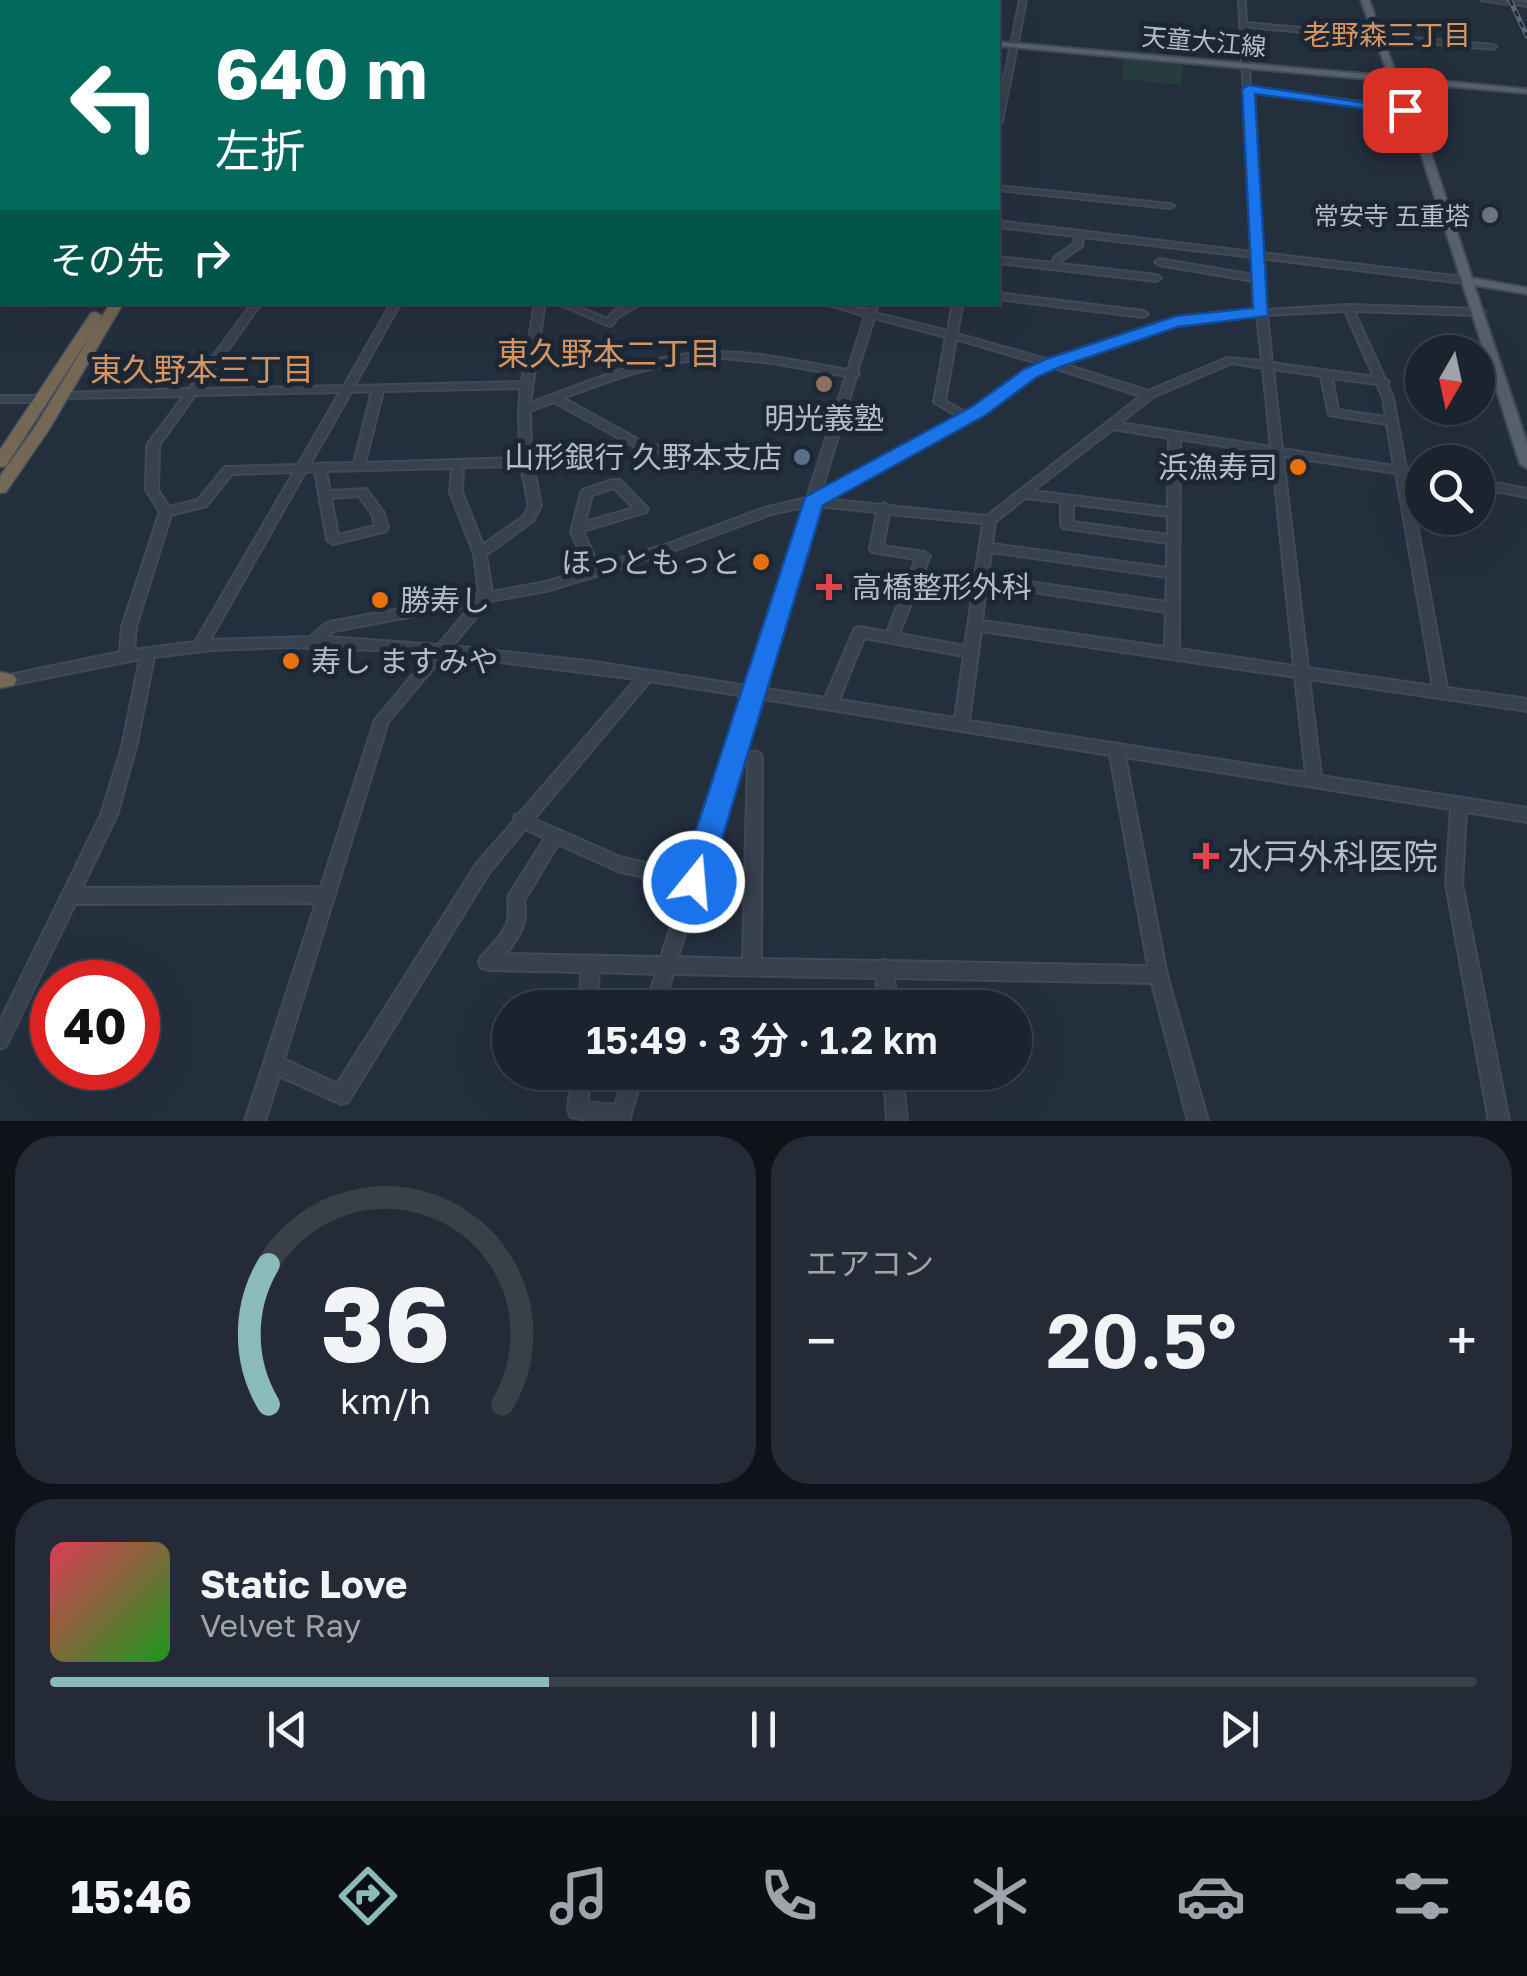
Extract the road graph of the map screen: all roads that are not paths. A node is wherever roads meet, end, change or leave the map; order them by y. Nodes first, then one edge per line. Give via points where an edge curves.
1 (1023, 0) edge
2 (1242, 0) edge
3 (1365, 0) edge
4 (1484, 0) edge
5 (1506, 2) edge
6 (1516, 3) dead end
7 (1527, 4) edge
8 (1244, 26) junction
9 (1378, 37) junction
10 (1000, 44) edge
11 (1013, 46) junction
12 (1494, 47) dead end
13 (1247, 64) junction
14 (1393, 77) junction
15 (1248, 89) junction
16 (1527, 90) edge
17 (1405, 110) junction
18 (1000, 112) edge
19 (1000, 188) edge
20 (1170, 206) dead end
21 (1000, 224) edge
22 (1079, 234) junction
23 (1256, 254) junction
24 (1000, 260) edge
25 (1159, 262) dead end
26 (1056, 267) junction
27 (1156, 278) dead end
28 (1258, 279) junction
29 (1471, 280) junction
30 (1527, 291) edge
31 (1000, 296) edge
32 (103, 305) edge
33 (116, 305) edge
34 (256, 305) edge
35 (395, 305) edge
36 (539, 305) edge
37 (565, 305) edge
38 (634, 305) edge
39 (841, 305) edge
40 (957, 305) edge
41 (1348, 308) junction
42 (872, 310) edge
43 (1262, 312) junction
44 (1480, 312) junction
45 (1144, 314) dead end
46 (952, 334) junction
47 (1053, 363) junction
48 (1267, 366) junction
49 (854, 374) junction
50 (1326, 375) junction
51 (1384, 382) junction
52 (526, 385) junction
53 (378, 389) junction
54 (344, 390) junction
55 (189, 392) junction
56 (63, 395) junction
57 (1148, 395) junction
58 (556, 398) junction
59 (0, 399) edge
60 (45, 399) junction
61 (524, 409) junction
62 (966, 417) junction
63 (1392, 421) junction
64 (1111, 425) junction
65 (1175, 436) junction
66 (1277, 451) junction
67 (718, 458) dead end
68 (0, 462) edge
69 (523, 462) junction
70 (458, 463) junction
71 (1527, 464) edge
72 (359, 466) junction
73 (299, 467) junction
74 (320, 467) junction
75 (1401, 470) junction
76 (1405, 471) edge
77 (1495, 487) edge
78 (0, 488) edge
79 (324, 494) junction
80 (1026, 494) junction
81 (1527, 494) edge
82 (1068, 500) junction
83 (813, 502) junction
84 (884, 507) junction
85 (166, 512) junction
86 (1174, 513) junction
87 (989, 520) junction
88 (581, 528) junction
89 (1173, 540) junction
90 (986, 547) junction
91 (480, 553) junction
92 (595, 572) junction
93 (1173, 574) junction
94 (981, 580) junction
95 (486, 598) junction
96 (1172, 608) junction
97 (975, 625) junction
98 (891, 638) junction
99 (314, 642) junction
100 (199, 647) junction
101 (444, 652) junction
102 (970, 652) junction
103 (148, 654) junction
104 (1172, 654) junction
105 (127, 656) junction
106 (648, 675) junction
107 (1301, 675) junction
108 (2, 681) edge
109 (752, 692) junction
110 (1441, 694) junction
111 (830, 704) junction
112 (1527, 706) edge
113 (960, 725) junction
114 (1116, 750) junction
115 (755, 757) dead end
116 (1314, 782) junction
117 (1459, 804) junction
118 (1527, 815) edge
119 (521, 820) junction
120 (558, 838) junction
121 (694, 882) junction
122 (327, 895) junction
123 (70, 896) junction
124 (591, 963) junction
125 (752, 966) junction
126 (666, 967) junction
127 (884, 968) junction
128 (1158, 975) junction
129 (589, 990) edge
130 (659, 990) edge
131 (886, 990) edge
132 (0, 1040) edge
133 (273, 1064) junction
134 (580, 1090) edge
135 (629, 1090) edge
136 (895, 1090) edge
137 (577, 1116) edge
138 (620, 1118) edge
139 (255, 1121) edge
140 (898, 1121) edge
141 (1198, 1121) edge
142 (1498, 1121) edge

1 - 11 street
2 - 8 street
3 - 9 main road
4 - 5 street
6 - 7 street
8 - 9 street
8 - 13 street
9 - 12 street
9 - 14 main road
10 - 11 main road, 天童大江線
11 - 13 main road, 天童大江線
11 - 18 street
13 - 14 main road, 天童大江線
13 - 15 street
14 - 16 main road, 天童大江線
14 - 17 main road
15 - 17 street
15 - 23 street
17 - 29 main road
19 - 20 street
21 - 22 street
22 - 23 street
22 - 26 street via 1079,244
23 - 28 street
23 - 29 street
24 - 26 street
25 - 28 street
26 - 27 street
28 - 43 street
29 - 30 main road
29 - 44 main road
31 - 45 street
32 - 60 highway
33 - 56 highway
34 - 55 street
35 - 54 street
36 - 52 street
37 - 38 street via 609,323
39 - 42 street
40 - 46 street
41 - 43 street
41 - 44 street
41 - 51 street
42 - 46 street
42 - 49 street
43 - 47 street via 1176,322
43 - 48 street
44 - 71 main road
46 - 47 street
46 - 62 street via 939,402
47 - 57 street
47 - 62 street
48 - 50 street
48 - 57 street via 1231,360
48 - 66 street
49 - 58 street via 709,356 642,368
49 - 83 street
50 - 51 street
50 - 63 street via 1333,413
51 - 63 street
52 - 53 street
52 - 61 street
53 - 54 street
53 - 72 street
54 - 55 street
54 - 73 street
55 - 56 street
55 - 85 street via 153,445 152,490
56 - 78 highway
57 - 64 street
58 - 61 street
58 - 67 street via 643,448
59 - 60 street
60 - 68 highway
61 - 69 street
62 - 83 street
63 - 75 street
64 - 65 street
64 - 80 street
65 - 66 street
65 - 86 street
66 - 75 street
66 - 107 street
69 - 70 street
69 - 91 street via 536,506
70 - 72 street
70 - 91 street via 456,492
72 - 74 street
73 - 74 street
73 - 85 street via 229,470 202,503
73 - 100 street
74 - 79 street
75 - 76 street
75 - 110 street
77 - 81 street
79 - 79 street via 333,540 382,528 362,492
80 - 82 street
80 - 87 street
82 - 86 street
82 - 89 street via 1067,525
83 - 84 street
83 - 92 street via 768,511
83 - 109 street
84 - 87 street
84 - 98 street via 876,549 924,556
85 - 105 street via 129,627
86 - 89 street
87 - 90 street
88 - 88 street via 587,493 616,483 642,509
88 - 92 street via 577,532
89 - 93 street
90 - 93 street
90 - 94 street
91 - 95 street
92 - 95 street
93 - 96 street
94 - 96 street
94 - 97 street
95 - 99 street via 330,627
95 - 101 street
96 - 104 street
97 - 102 street
97 - 104 street
98 - 102 street
98 - 111 street via 860,632
99 - 100 street
99 - 101 street
100 - 103 street
101 - 106 street
101 - 122 street via 382,720
102 - 113 street
103 - 105 street
103 - 123 street via 110,814
104 - 107 street
105 - 108 street
106 - 109 street
106 - 119 street
107 - 110 street
107 - 116 street
109 - 111 street
109 - 121 street
110 - 112 street
111 - 113 street
113 - 114 street
114 - 116 street
114 - 128 street
115 - 125 street
116 - 117 street
117 - 118 street
117 - 142 street via 1454,884
119 - 120 street
119 - 133 street via 341,1094
120 - 121 street via 618,864
120 - 124 street via 524,883 515,900 520,912 514,928 488,962
121 - 126 street
122 - 123 street
122 - 133 street
123 - 132 street
124 - 126 street
124 - 129 street
125 - 126 street
125 - 127 street
126 - 130 street
127 - 128 street
127 - 131 street
128 - 141 street
133 - 139 street
134 - 137 street
135 - 138 street
136 - 140 street
137 - 138 street

